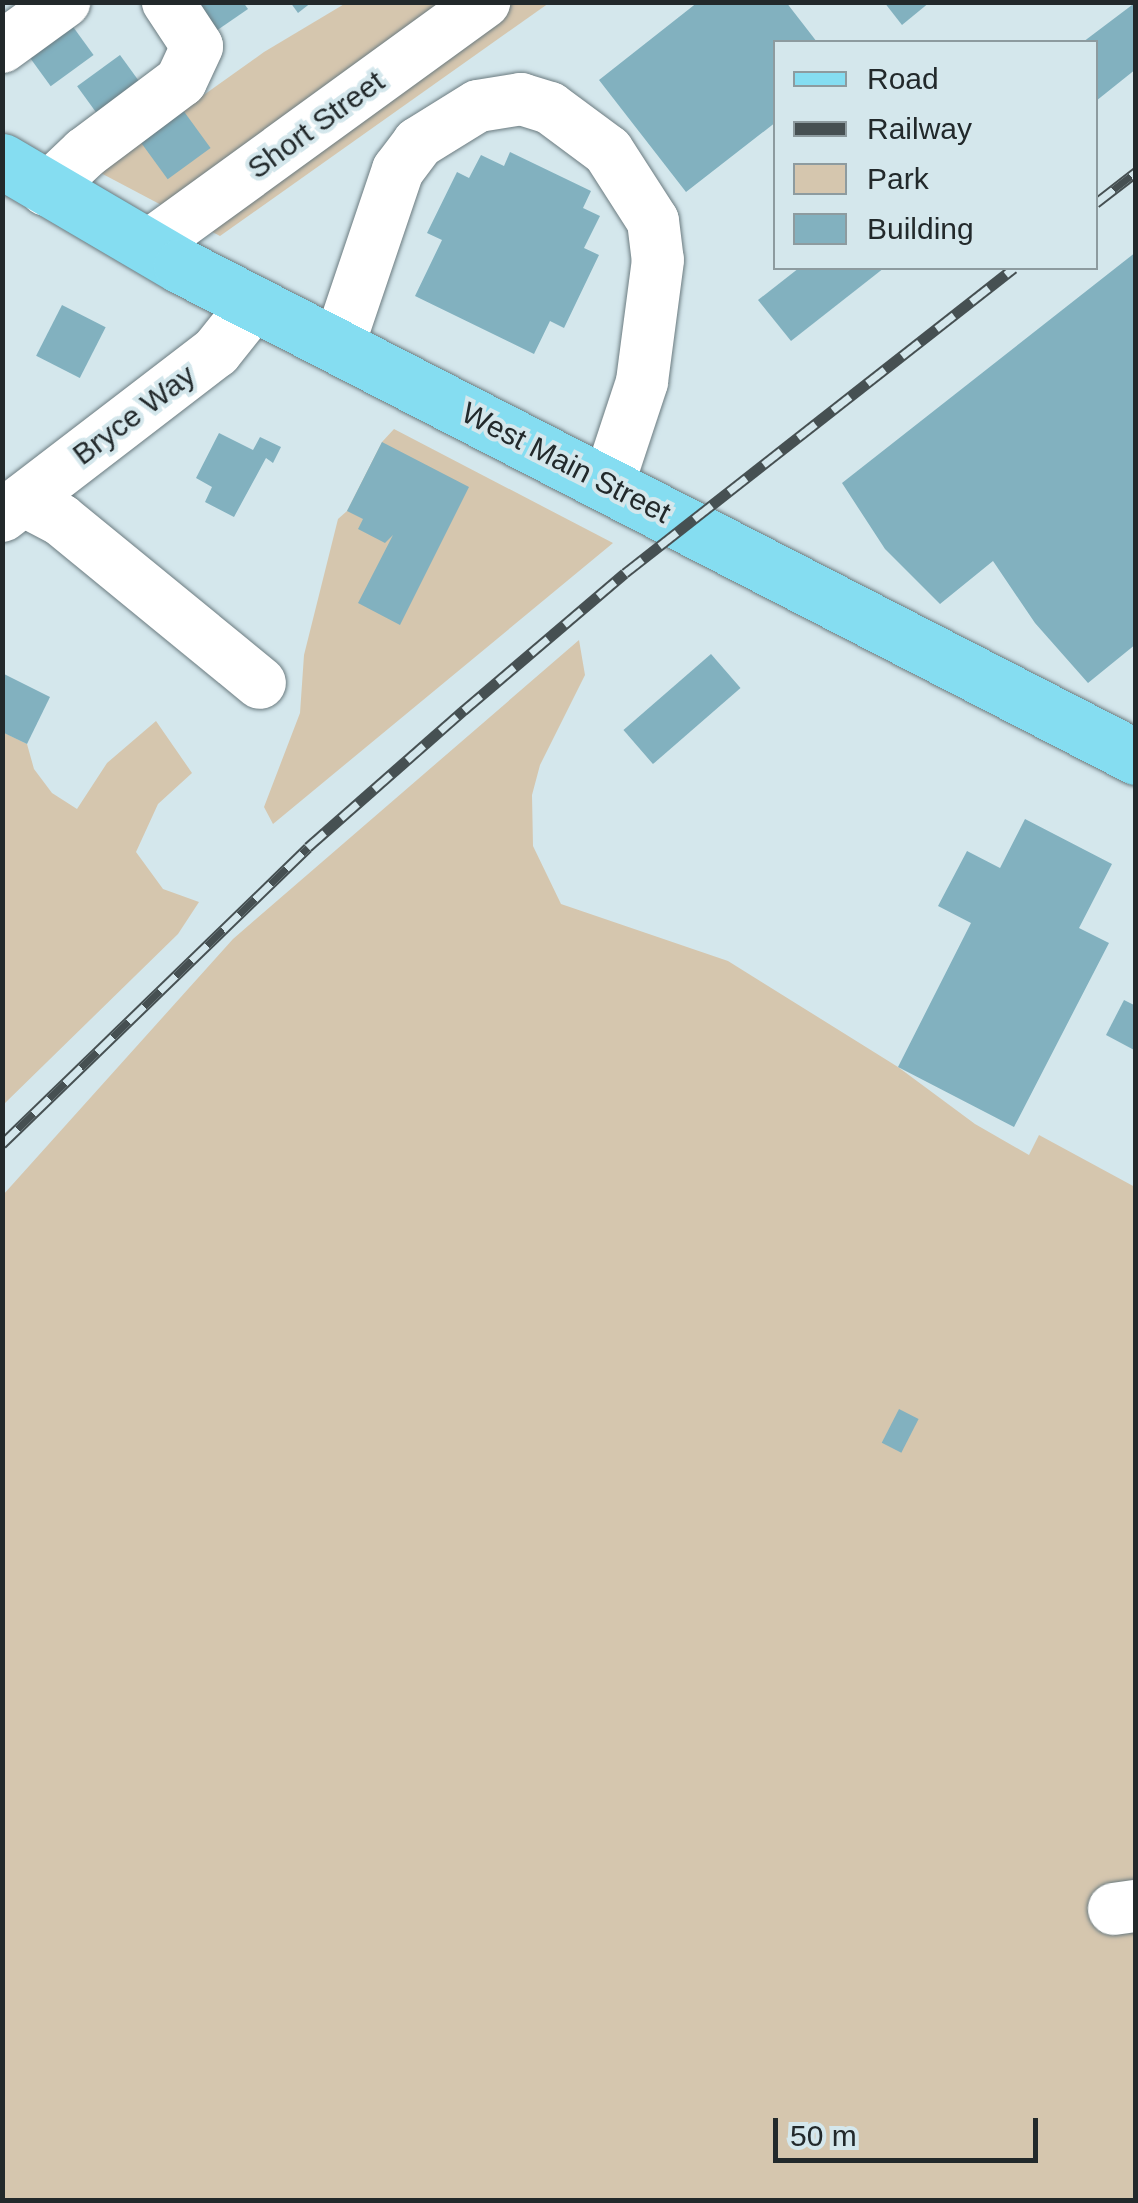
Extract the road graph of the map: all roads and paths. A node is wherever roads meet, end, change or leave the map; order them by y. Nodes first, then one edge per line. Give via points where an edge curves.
1 (64, 2) edge
2 (168, 2) edge
3 (484, 2) edge
4 (2, 47) edge
5 (24, 175) edge
6 (147, 247) junction
7 (255, 303) junction
8 (338, 348) junction
9 (608, 485) junction
10 (12, 508) edge
11 (260, 682) dead end
12 (1136, 757) edge

1 - 4 street
2 - 5 street via 198,46 180,80 85,153
3 - 6 street, Short Street
5 - 6 main road, West Main Street
6 - 7 main road, West Main Street
7 - 8 main road, West Main Street
7 - 10 street, Bryce Way via 216,352
8 - 9 main road, West Main Street
8 - 9 street via 398,170 418,143 491,102 521,100 550,108 608,152 653,220 658,260 642,382
9 - 12 main road, West Main Street
10 - 11 street via 61,520

